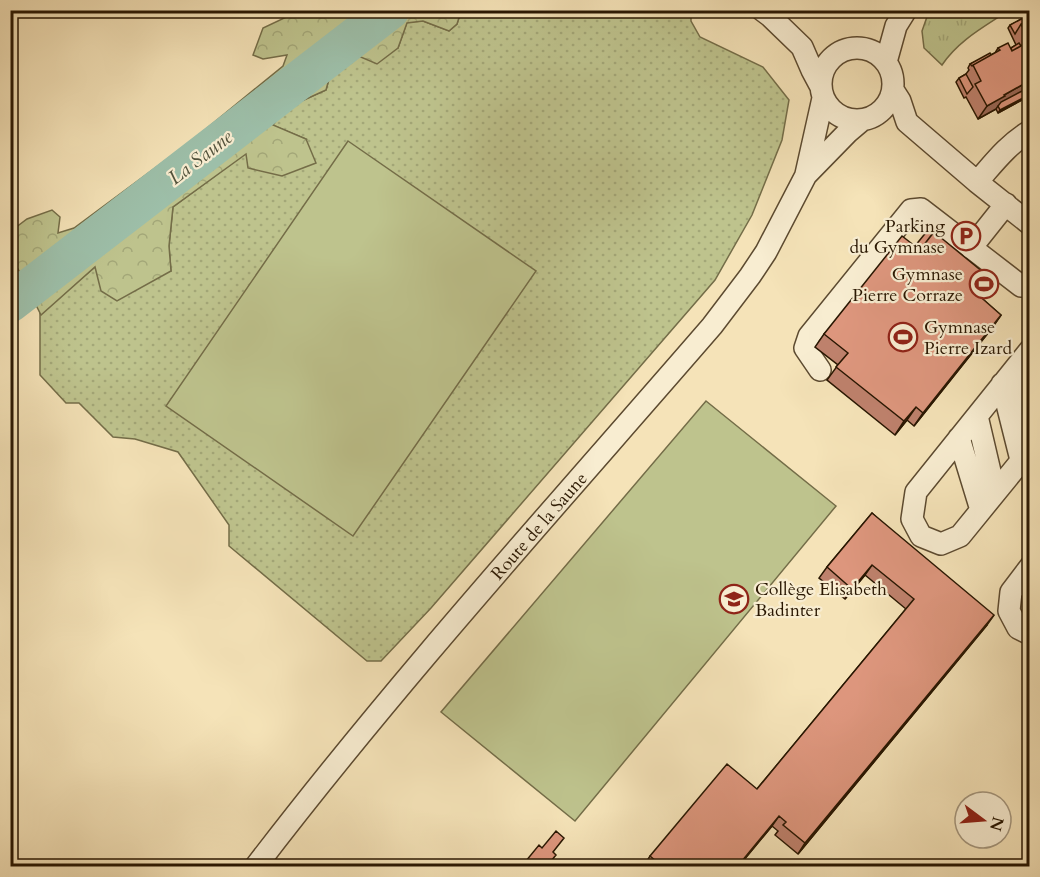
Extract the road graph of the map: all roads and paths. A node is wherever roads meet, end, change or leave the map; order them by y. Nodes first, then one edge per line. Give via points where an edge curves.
1 (767, 12) edge
2 (901, 18) edge
3 (802, 47) junction
4 (860, 48) junction
5 (838, 53) junction
6 (886, 62) junction
7 (893, 90) junction
8 (822, 91) junction
9 (867, 119) junction
10 (907, 122) junction
11 (1029, 131) edge
12 (806, 175) junction
13 (977, 182) junction
14 (1006, 204) junction
15 (1029, 224) edge
16 (971, 249) junction
17 (1021, 286) dead end
18 (1024, 357) edge
19 (820, 370) dead end
20 (1002, 384) junction
21 (982, 409) junction
22 (1029, 420) edge
23 (959, 438) junction
24 (1025, 455) edge
25 (1001, 486) junction
26 (981, 510) junction
27 (1029, 567) edge
28 (1029, 634) edge
29 (256, 867) edge

1 - 3 street
2 - 4 street
2 - 6 street
3 - 5 street
3 - 8 street
4 - 5 street
4 - 6 street
5 - 8 street, Route de la Saune via 822,72
6 - 7 street
7 - 9 street, Route de la Saune via 883,110
7 - 10 street
8 - 9 street via 829,108 838,116
8 - 12 street, Route de la Saune
9 - 10 street
9 - 12 street, Route de la Saune via 848,132
10 - 13 street
11 - 13 street via 997,158
12 - 29 street, Route de la Saune via 766,252 712,326 391,697
13 - 14 street
14 - 15 street
14 - 16 street
16 - 17 street
16 - 19 street via 921,209 911,210 809,336 805,348
18 - 20 street
18 - 22 street
20 - 21 street
20 - 24 street
21 - 23 street
21 - 25 street
23 - 26 street
23 - 26 street via 916,492 912,519 921,536 940,544 960,536
24 - 25 street
25 - 26 street
27 - 28 street via 1011,592 1009,611 1018,628

